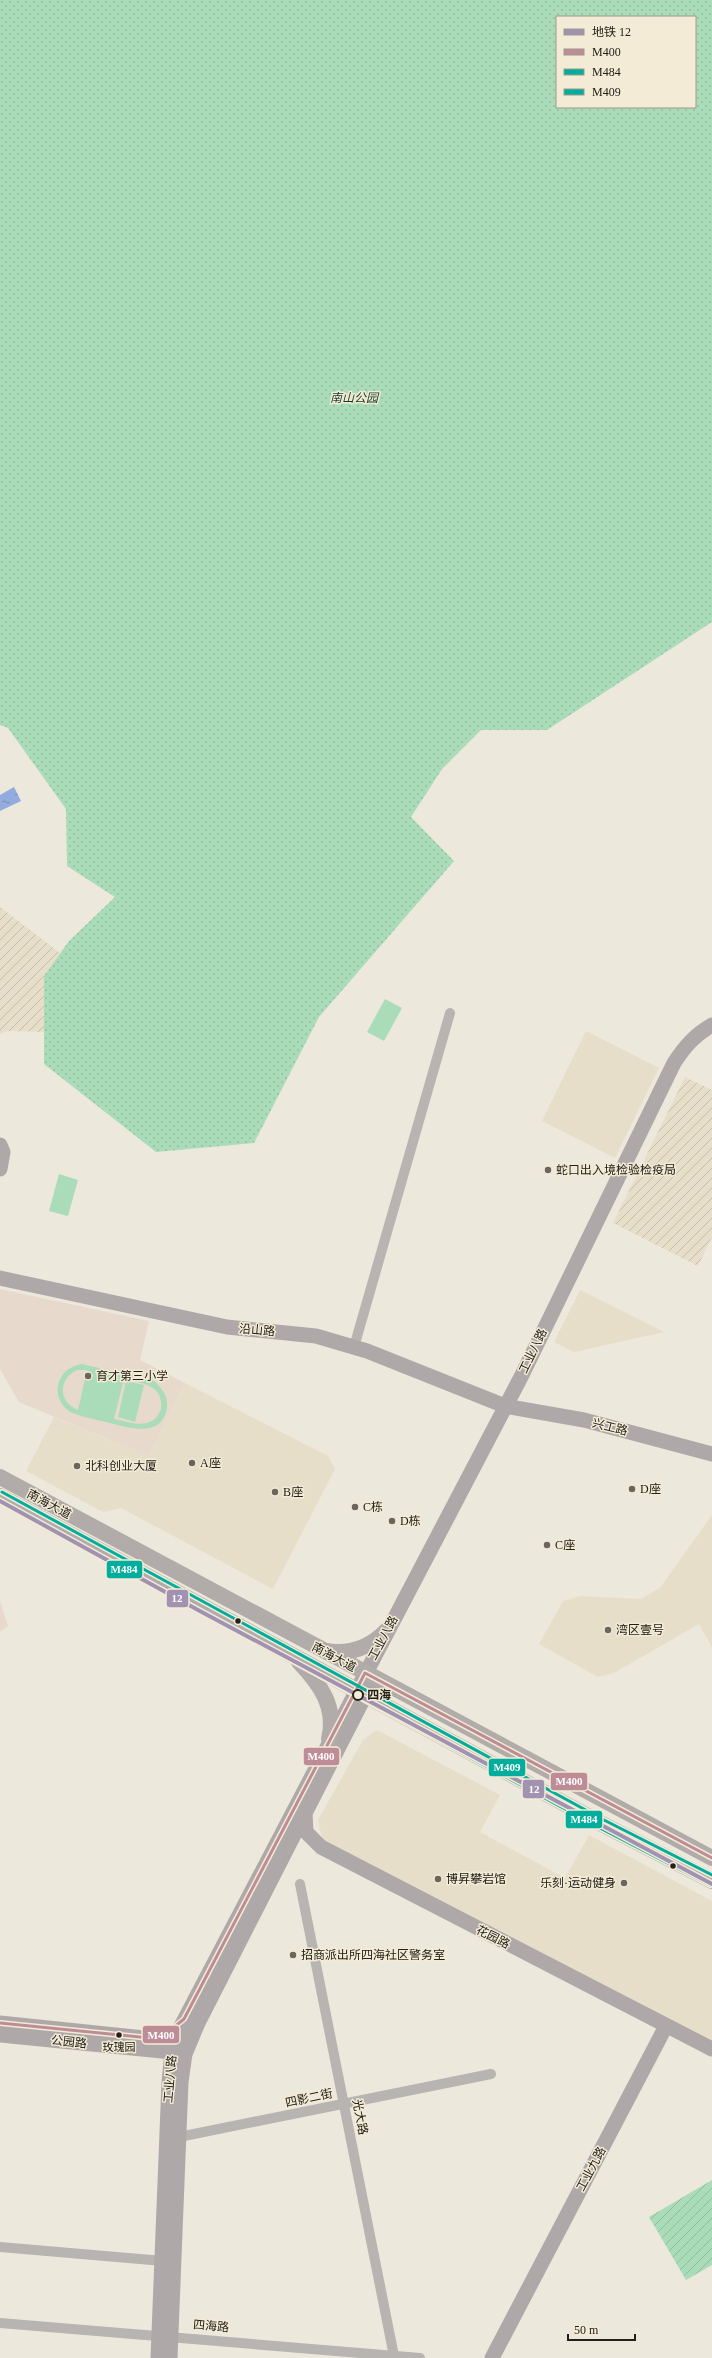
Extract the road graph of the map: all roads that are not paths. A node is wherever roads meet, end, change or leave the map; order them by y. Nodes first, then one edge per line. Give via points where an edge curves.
1 (450, 1013) dead end
2 (712, 1025) edge
3 (712, 1034) edge
4 (0, 1278) edge
5 (354, 1347) junction
6 (509, 1407) junction
7 (712, 1454) edge
8 (0, 1477) edge
9 (0, 1496) edge
10 (387, 1630) junction
11 (323, 1651) junction
12 (290, 1654) junction
13 (369, 1675) junction
14 (361, 1692) junction
15 (329, 1740) junction
16 (305, 1812) junction
17 (320, 1847) junction
18 (284, 1853) junction
19 (712, 1858) edge
20 (712, 1881) edge
21 (300, 1884) dead end
22 (184, 2020) junction
23 (0, 2023) edge
24 (666, 2026) junction
25 (0, 2035) edge
26 (149, 2044) junction
27 (180, 2048) junction
28 (712, 2049) edge
29 (169, 2073) junction
30 (491, 2074) dead end
31 (344, 2104) junction
32 (179, 2137) junction
33 (0, 2247) edge
34 (163, 2261) junction
35 (0, 2323) edge
36 (166, 2336) junction
37 (394, 2356) junction
38 (158, 2358) edge
39 (170, 2358) edge
40 (420, 2358) edge
41 (492, 2358) edge

1 - 5 street
2 - 6 street, 工业八路 via 694,1037 674,1063
3 - 6 street, 工业八路 via 690,1051
4 - 5 street, 沿山路 via 227,1327 316,1336
5 - 6 street, 沿山路
6 - 7 street, 兴工路 via 613,1427
6 - 10 street, 工业八路
6 - 13 street, 工业八路
8 - 11 main road, 南海大道
9 - 12 main road, 南海大道
10 - 11 main road via 375,1641 354,1651
10 - 13 street, 工业八路
11 - 13 main road, 南海大道
12 - 14 main road, 南海大道
12 - 15 main road via 325,1696 331,1717
13 - 14 street, 工业八路
13 - 19 main road, 南海大道
14 - 15 street, 工业八路
14 - 16 street, 工业八路
14 - 20 main road, 南海大道
15 - 22 street, 工业八路
16 - 17 street, 花园路 via 306,1832
16 - 18 street, 工业八路
17 - 18 street, 花园路 via 302,1845
17 - 24 street, 花园路
18 - 27 street, 工业八路
21 - 31 street, 光大路
22 - 26 street
22 - 27 street, 工业八路
23 - 26 street, 公园路
24 - 28 street
24 - 41 street, 工业九路
25 - 26 street, 公园路
26 - 27 street, 公园路
26 - 29 street via 162,2059
27 - 29 street, 工业八路
27 - 32 street, 工业八路
29 - 34 street, 工业八路
30 - 31 street, 四影二街
31 - 32 street, 四影二街
31 - 37 street, 光大路
32 - 36 street, 工业八路
33 - 34 street
34 - 36 street, 工业八路
35 - 36 street, 四海路
36 - 37 street, 四海路
36 - 38 street, 工业八路
36 - 39 street, 工业八路
37 - 40 street, 四海路

